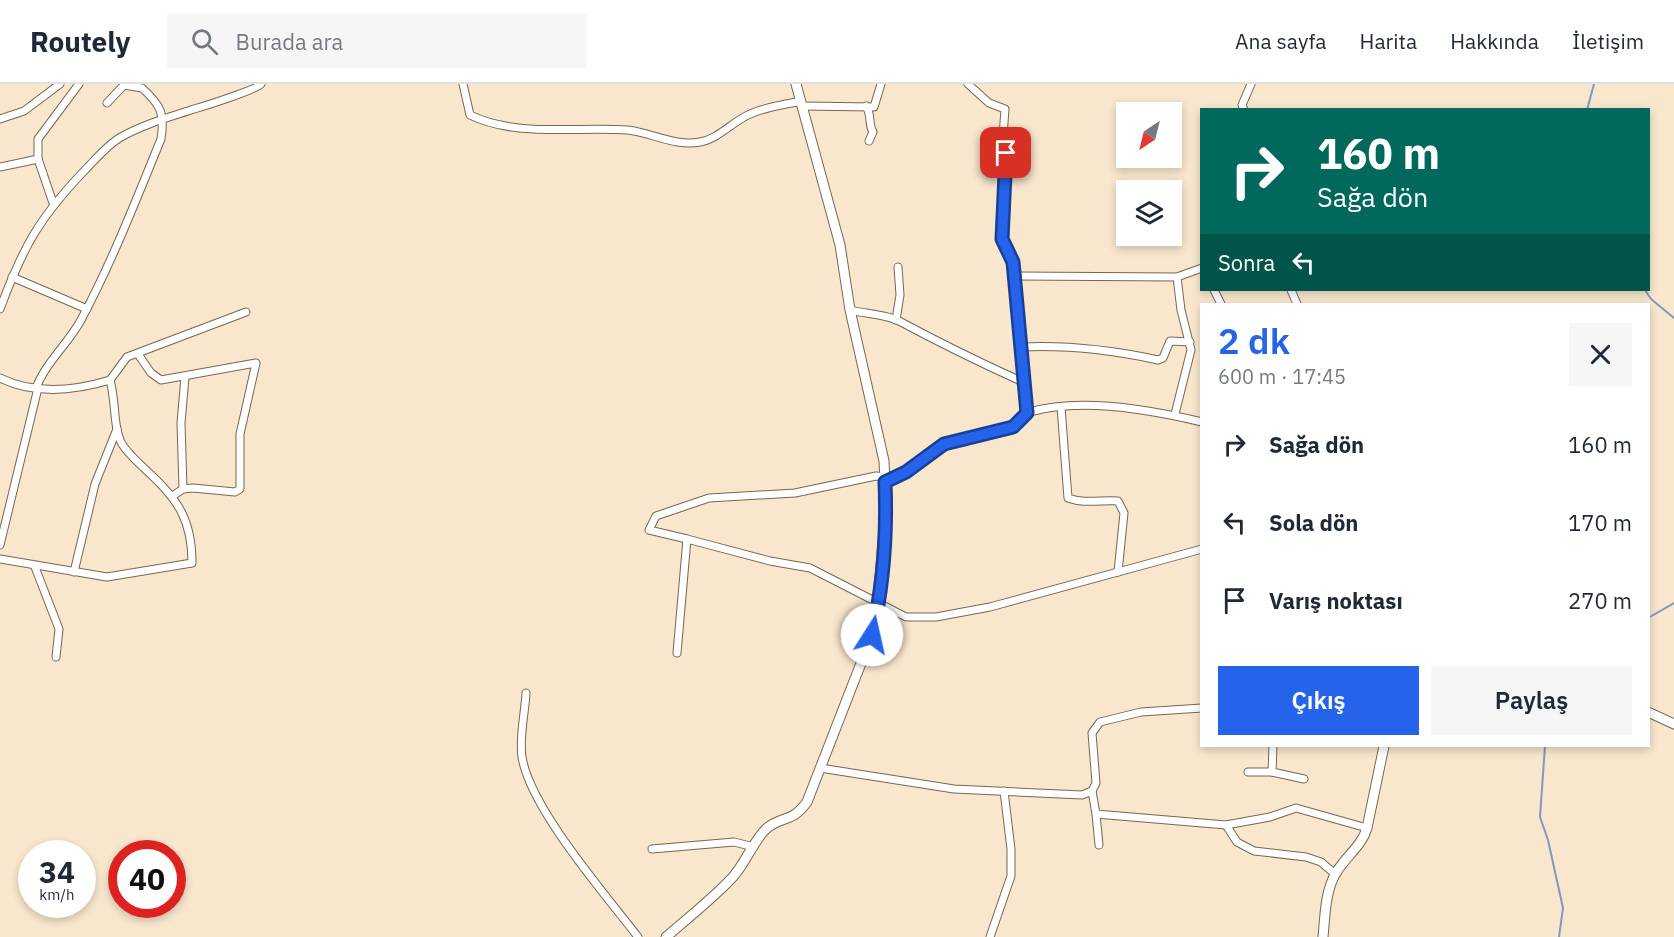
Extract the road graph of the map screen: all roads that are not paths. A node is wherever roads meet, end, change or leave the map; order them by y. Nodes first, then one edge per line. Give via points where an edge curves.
1 (60, 84) edge
2 (79, 84) edge
3 (261, 84) edge
4 (463, 84) edge
5 (796, 84) edge
6 (881, 84) edge
7 (968, 84) edge
8 (1251, 84) edge
9 (107, 103) dead end
10 (801, 103) junction
11 (866, 106) junction
12 (1243, 108) edge
13 (0, 119) edge
14 (164, 119) junction
15 (868, 141) dead end
16 (38, 159) junction
17 (0, 167) edge
18 (53, 203) junction
19 (898, 267) dead end
20 (1200, 269) edge
21 (1015, 276) junction
22 (12, 277) junction
23 (1177, 277) junction
24 (0, 309) edge
25 (87, 309) junction
26 (850, 310) junction
27 (246, 312) dead end
28 (896, 320) junction
29 (1190, 342) junction
30 (1022, 347) junction
31 (138, 354) junction
32 (184, 377) junction
33 (0, 378) edge
34 (110, 380) junction
35 (1023, 382) junction
36 (37, 388) junction
37 (1062, 406) junction
38 (1027, 413) junction
39 (1175, 414) junction
40 (1200, 421) edge
41 (117, 429) junction
42 (885, 480) junction
43 (183, 489) junction
44 (174, 495) junction
45 (687, 539) junction
46 (0, 545) edge
47 (1200, 550) edge
48 (0, 559) edge
49 (35, 567) junction
50 (74, 572) junction
51 (1118, 572) junction
52 (878, 603) junction
53 (677, 653) dead end
54 (56, 657) dead end
55 (526, 693) dead end
56 (1200, 708) edge
57 (1650, 713) edge
58 (1674, 724) edge
59 (1273, 747) edge
60 (1384, 747) edge
61 (820, 768) junction
62 (1248, 772) dead end
63 (1272, 772) junction
64 (1304, 779) dead end
65 (1004, 791) junction
66 (1092, 791) junction
67 (1096, 814) junction
68 (1226, 825) junction
69 (1367, 828) junction
70 (1099, 844) dead end
71 (754, 847) junction
72 (652, 849) dead end
73 (1335, 874) junction
74 (638, 937) edge
75 (666, 937) edge
76 (990, 937) edge
77 (1323, 937) edge

1 - 13 street via 32,106
2 - 16 street via 38,139
3 - 14 street via 257,89 234,93
4 - 10 street via 470,115 483,121 555,130 629,130 697,143 746,116
5 - 10 street
6 - 11 street via 874,106
7 - 21 street via 989,103 1005,109 1007,178 1001,232
8 - 12 street
9 - 14 street via 120,87 136,85 151,96
10 - 11 street
10 - 26 street via 840,245
11 - 15 street via 873,132
14 - 18 street via 120,137
14 - 25 street via 161,140
16 - 17 street
16 - 18 street
18 - 22 street via 30,237
19 - 28 street via 900,295
20 - 23 street
21 - 23 street
21 - 30 street
22 - 24 street
22 - 25 street
23 - 29 street
25 - 36 street via 69,341 43,372
26 - 28 street
26 - 42 street
27 - 31 street
28 - 35 street
29 - 30 street via 1170,341 1163,358 1158,360 1065,345
29 - 39 street
30 - 35 street
31 - 32 street via 161,380
31 - 34 street via 123,360
32 - 43 street
32 - 43 street via 256,363 240,434 240,489
33 - 36 street
34 - 36 street via 82,389
34 - 41 street via 116,400
35 - 38 street
36 - 46 street
37 - 38 street
37 - 39 street
37 - 51 street via 1068,498 1079,502 1118,501 1124,513
38 - 42 street via 1013,427 944,444 906,472
39 - 40 street
41 - 44 street via 122,445
41 - 50 street via 95,484
42 - 45 street via 865,478 795,493 709,498 656,516 649,530
42 - 52 street
43 - 44 street
44 - 50 street via 192,538 192,563 107,577
45 - 52 street via 810,568
45 - 53 street
47 - 51 street
48 - 49 street
49 - 50 street
49 - 54 street via 58,629
51 - 52 street via 990,607 936,617 906,617
52 - 61 street via 872,635
55 - 74 street via 522,756 529,777 554,826
56 - 66 street via 1142,712 1100,723 1092,733 1096,783
57 - 58 street
59 - 63 street
60 - 69 street
61 - 65 street via 954,789
61 - 71 street via 799,814 766,829
62 - 63 street
63 - 64 street
65 - 66 street via 1082,795
65 - 76 street via 1011,876
66 - 67 street
67 - 68 street
67 - 70 street
68 - 69 street via 1296,808
68 - 73 street via 1237,842 1254,851 1306,857 1321,862
69 - 73 street
71 - 72 street via 734,842
71 - 75 street via 731,879
73 - 77 street via 1326,903

